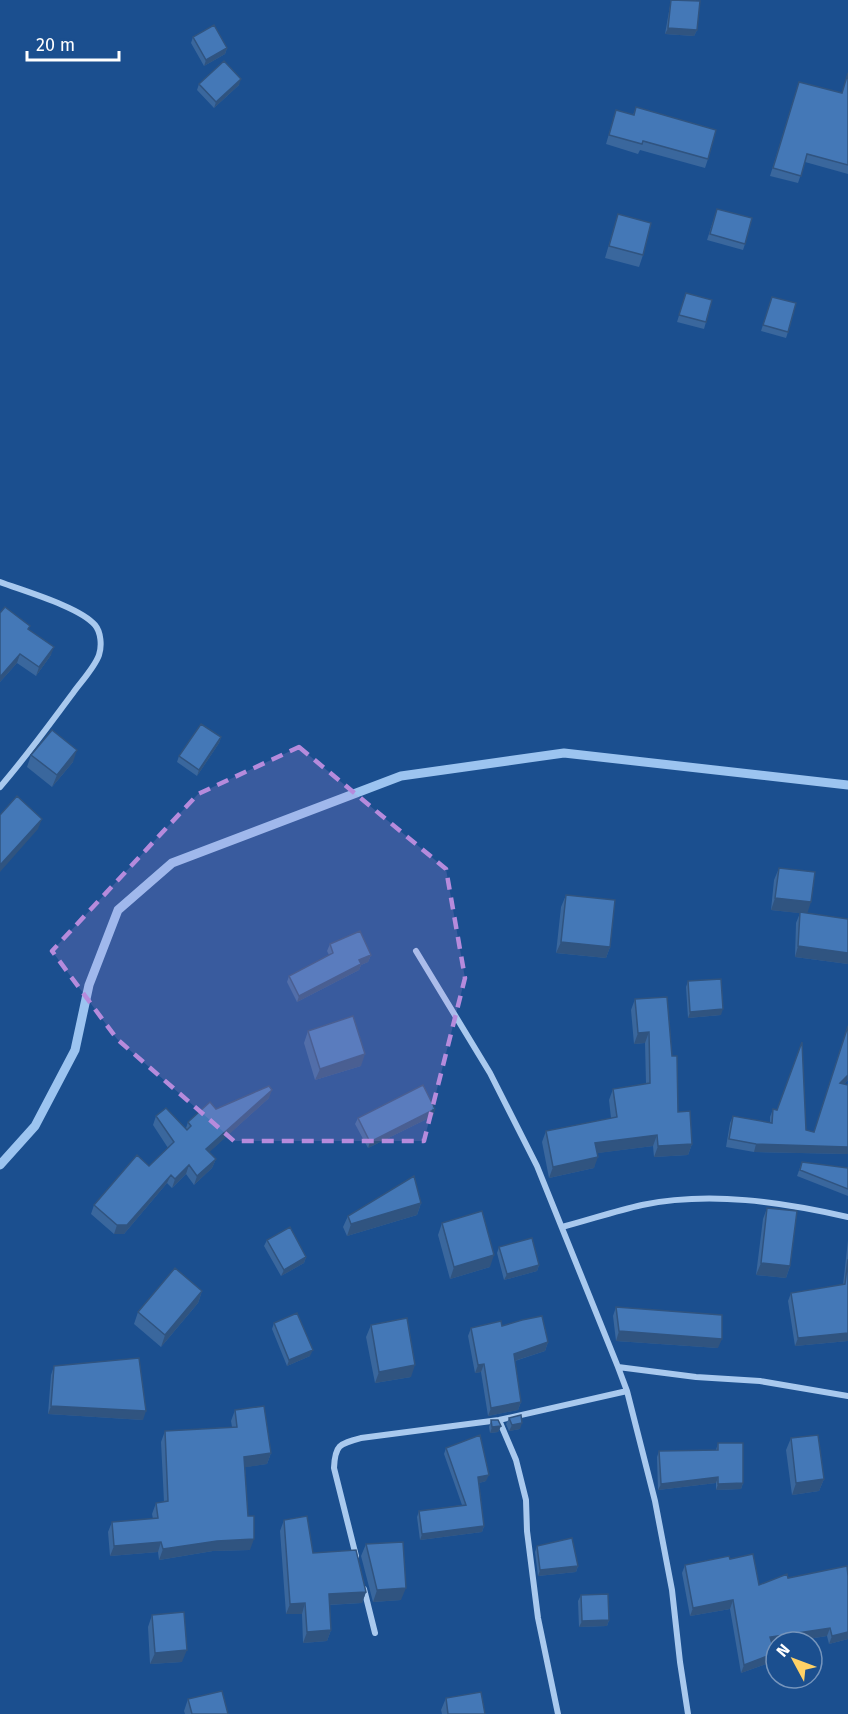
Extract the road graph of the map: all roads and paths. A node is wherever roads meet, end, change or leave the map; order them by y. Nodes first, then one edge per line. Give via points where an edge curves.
1 (0, 582) edge
2 (0, 787) edge
3 (416, 951) dead end
4 (848, 1217) edge
5 (562, 1227) junction
6 (618, 1367) junction
7 (627, 1391) junction
8 (848, 1396) edge
9 (499, 1420) junction
10 (358, 1567) edge
11 (361, 1578) edge
12 (375, 1633) dead end
13 (558, 1714) edge
14 (688, 1714) edge

1 - 2 street via 89,619 98,627 101,646 99,656
3 - 5 street via 490,1072 537,1166
4 - 5 street via 758,1201 697,1198 643,1205
5 - 6 street
6 - 7 street
6 - 8 street via 760,1381
7 - 9 street
7 - 14 street via 655,1501 672,1590
9 - 10 street via 361,1438 338,1447 334,1468
9 - 13 street via 516,1460 526,1500 538,1618
11 - 12 street

